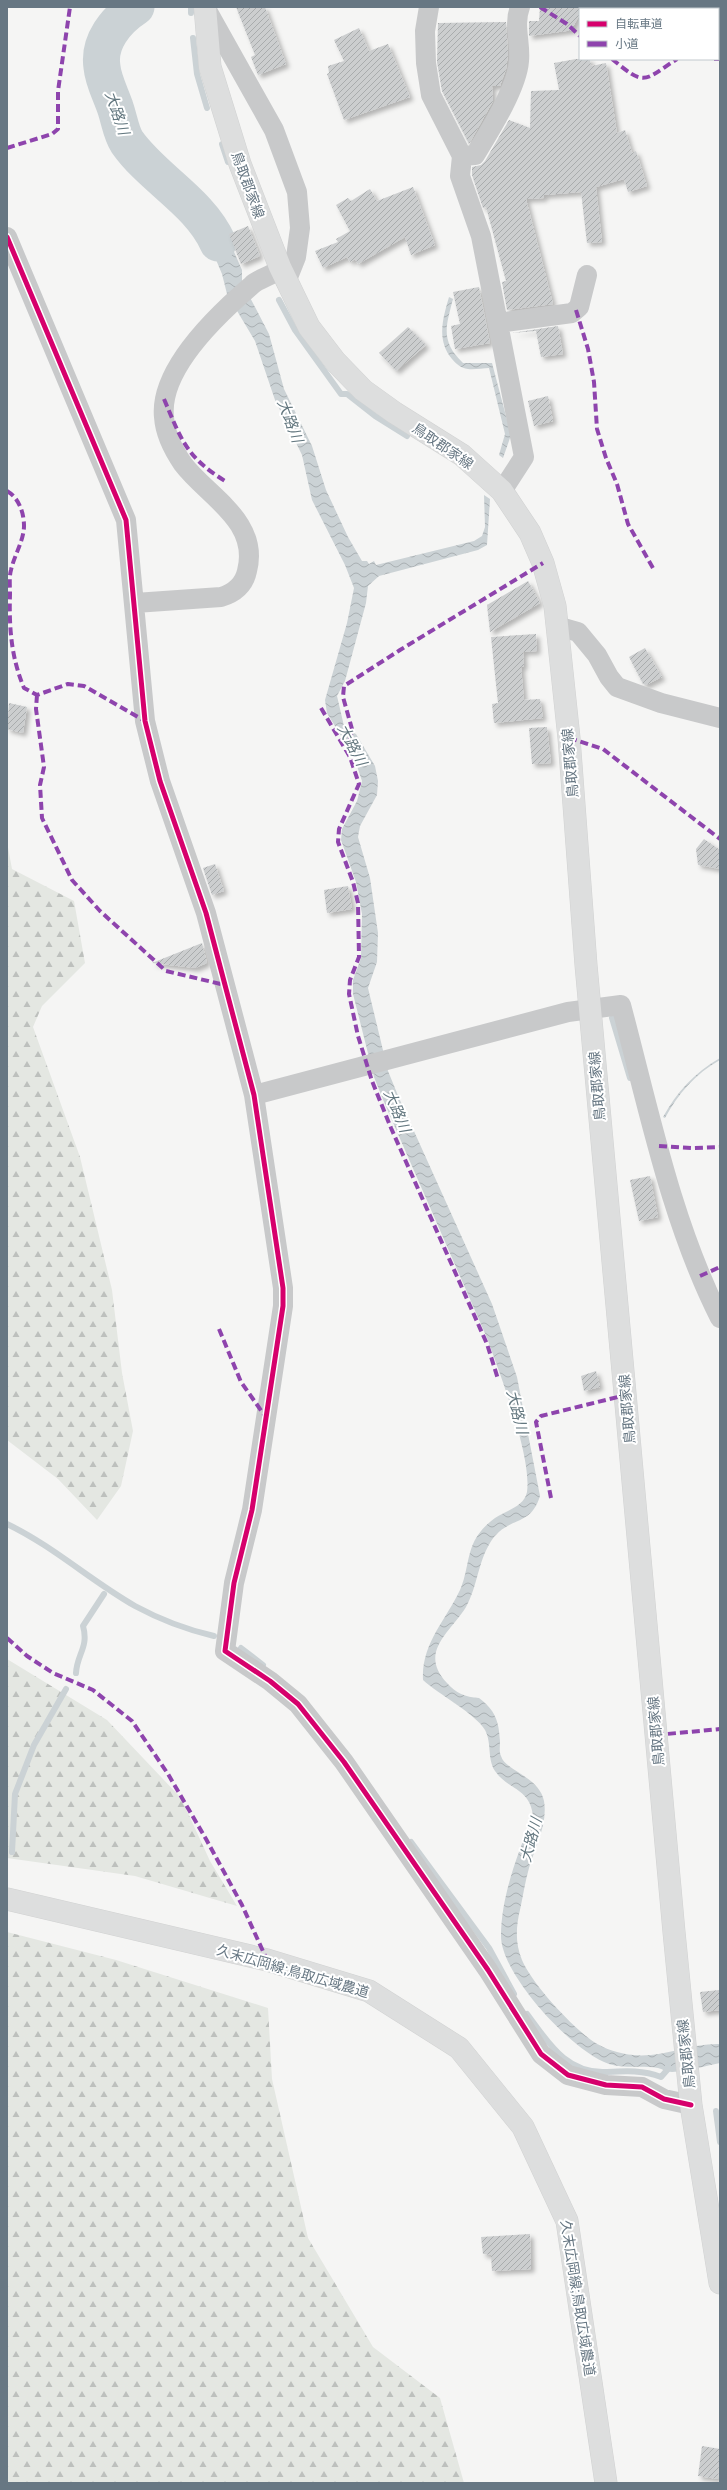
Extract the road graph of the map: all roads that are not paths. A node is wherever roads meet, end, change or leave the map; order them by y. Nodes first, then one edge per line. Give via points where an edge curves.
1 (205, 7) edge
2 (429, 7) edge
3 (520, 7) edge
4 (462, 156) junction
5 (7, 237) edge
6 (283, 275) junction
7 (587, 276) dead end
8 (498, 323) junction
9 (502, 490) junction
10 (135, 603) junction
11 (557, 626) junction
12 (720, 718) edge
13 (590, 1010) junction
14 (254, 1095) junction
15 (720, 1318) edge
16 (7, 1899) edge
17 (691, 2105) junction
18 (720, 2283) edge
19 (606, 2483) edge

1 - 6 main road, 鳥取郡家線 via 210,67 240,164
1 - 6 street via 274,130 297,192 300,228 296,257
2 - 4 street via 425,31 426,63 431,94
3 - 4 street via 516,16 519,62 506,101 475,155
4 - 8 street via 460,176 481,236
5 - 10 street via 126,520
6 - 9 main road, 鳥取郡家線 via 309,327 334,361 363,390 462,455
6 - 10 street via 254,283 225,308 185,355 167,385 164,399 164,417 174,448 184,465 221,501 236,519 244,535 249,564 245,579 230,594 221,597
7 - 8 street via 579,307 572,313
8 - 9 street via 524,457
9 - 11 main road, 鳥取郡家線 via 530,533 543,564 555,606
10 - 14 street via 146,721 160,781 206,913
11 - 12 street via 578,632 597,655 617,687 661,703
11 - 13 main road, 鳥取郡家線 via 569,738
13 - 14 street via 568,1012
13 - 15 street via 622,1005 666,1174 702,1283
13 - 17 main road, 鳥取郡家線
14 - 17 street via 283,1288 283,1306 252,1510 234,1583 225,1651 270,1681 298,1704 344,1762 483,1963 541,2054 568,2075 606,2085 642,2087 664,2099
16 - 19 main road, 久末広岡線;鳥取広域農道 via 267,1960 369,1991 459,2048 523,2127 567,2221
17 - 18 main road, 鳥取郡家線

